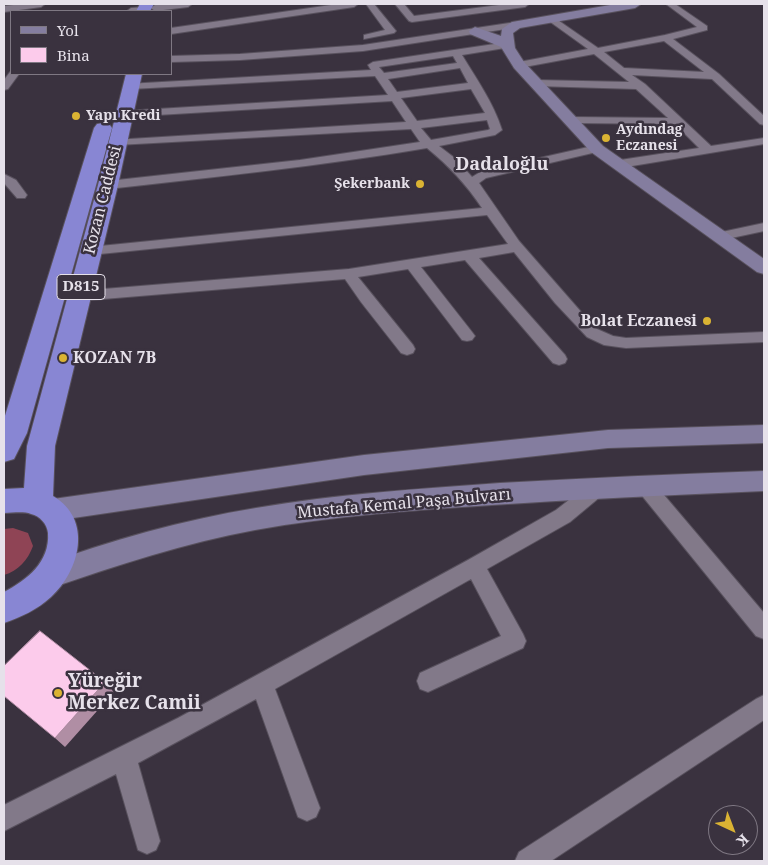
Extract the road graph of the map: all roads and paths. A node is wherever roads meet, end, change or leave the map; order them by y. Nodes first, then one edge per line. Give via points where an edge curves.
1 (41, 4) edge
2 (188, 4) edge
3 (354, 4) edge
4 (370, 4) edge
5 (399, 4) edge
6 (440, 4) edge
7 (525, 4) edge
8 (635, 4) edge
9 (670, 4) edge
10 (485, 6) edge
11 (147, 8) edge
12 (4, 9) edge
13 (449, 13) junction
14 (552, 19) junction
15 (516, 25) junction
16 (402, 27) junction
17 (172, 31) edge
18 (475, 31) junction
19 (666, 38) junction
20 (508, 46) junction
21 (362, 48) junction
22 (597, 50) junction
23 (321, 51) junction
24 (456, 53) junction
25 (172, 59) edge
26 (519, 65) junction
27 (463, 66) junction
28 (623, 71) junction
29 (377, 72) junction
30 (13, 75) edge
31 (715, 76) junction
32 (128, 78) edge
33 (536, 83) junction
34 (476, 85) junction
35 (641, 86) junction
36 (4, 87) edge
37 (394, 97) junction
38 (124, 114) junction
39 (492, 116) junction
40 (571, 120) junction
41 (679, 121) junction
42 (764, 122) edge
43 (414, 125) junction
44 (764, 141) edge
45 (117, 142) junction
46 (432, 145) junction
47 (597, 149) junction
48 (708, 150) junction
49 (620, 164) junction
50 (4, 178) edge
51 (108, 185) junction
52 (474, 186) junction
53 (21, 195) dead end
54 (489, 210) junction
55 (764, 227) edge
56 (722, 236) junction
57 (518, 247) junction
58 (90, 251) junction
59 (469, 254) junction
60 (411, 264) junction
61 (764, 268) edge
62 (349, 274) junction
63 (79, 296) junction
64 (468, 336) dead end
65 (764, 337) edge
66 (407, 349) dead end
67 (559, 359) dead end
68 (764, 434) edge
69 (4, 450) edge
70 (760, 485) edge
71 (599, 487) junction
72 (646, 487) junction
73 (4, 501) edge
74 (45, 506) junction
75 (475, 566) junction
76 (50, 575) junction
77 (7, 614) edge
78 (764, 629) edge
79 (428, 681) dead end
80 (262, 684) junction
81 (764, 707) edge
82 (124, 758) junction
83 (307, 808) dead end
84 (4, 818) edge
85 (147, 841) dead end
86 (528, 861) edge

1 - 12 street
2 - 11 street
3 - 17 street
4 - 16 street
5 - 16 street
6 - 13 street
7 - 10 street
8 - 14 main road
9 - 19 street via 704,28
10 - 13 street
13 - 16 street
14 - 15 main road
14 - 22 street
15 - 18 street
15 - 20 main road via 507,32
16 - 23 street
18 - 20 main road
18 - 21 street
19 - 22 street
19 - 31 street
20 - 24 street
20 - 26 main road
21 - 23 street
21 - 29 street
22 - 26 street
22 - 28 street
23 - 25 street
24 - 27 street
24 - 29 street
26 - 33 main road
27 - 29 street
27 - 34 street
28 - 31 street
28 - 35 street
29 - 32 street
29 - 37 street
30 - 36 street
31 - 42 street
32 - 38 highway, Kozan Caddesi / D815
32 - 69 highway, Kozan Caddesi / D815 via 13,433
33 - 35 street
33 - 40 main road
34 - 37 street
34 - 39 street
35 - 41 street
37 - 38 street
37 - 43 street
38 - 45 highway, Kozan Caddesi / D815
39 - 43 street
39 - 46 street via 496,130 491,133
40 - 41 street
40 - 47 main road
41 - 48 street
43 - 45 street
43 - 46 street via 425,141
44 - 48 street
45 - 51 highway, Kozan Caddesi / D815
46 - 51 street
46 - 52 street
47 - 49 main road
47 - 52 street via 482,175 473,182
48 - 49 street
49 - 56 main road
50 - 53 street
51 - 58 highway, Kozan Caddesi / D815
52 - 54 street
54 - 57 street
54 - 58 street
55 - 56 street
56 - 61 main road
57 - 59 street
57 - 65 street via 592,333 610,341
58 - 63 highway, Kozan Caddesi / D815
59 - 60 street
59 - 67 street
60 - 62 street
60 - 64 street
62 - 63 street
62 - 66 street
63 - 74 highway, Kozan Caddesi / D815 via 41,446
68 - 74 main road via 608,439 373,464
70 - 72 main road, Mustafa Kemal Paşa Bulvarı
71 - 72 main road, Mustafa Kemal Paşa Bulvarı
71 - 75 street via 563,516
71 - 76 main road, Mustafa Kemal Paşa Bulvarı via 432,498 254,520 149,543
72 - 78 street
73 - 74 highway via 17,499
74 - 76 highway via 62,523 65,539 61,557
75 - 79 street via 515,641
75 - 80 street
76 - 77 highway
80 - 82 street
80 - 83 street
81 - 86 street
82 - 84 street
82 - 85 street

